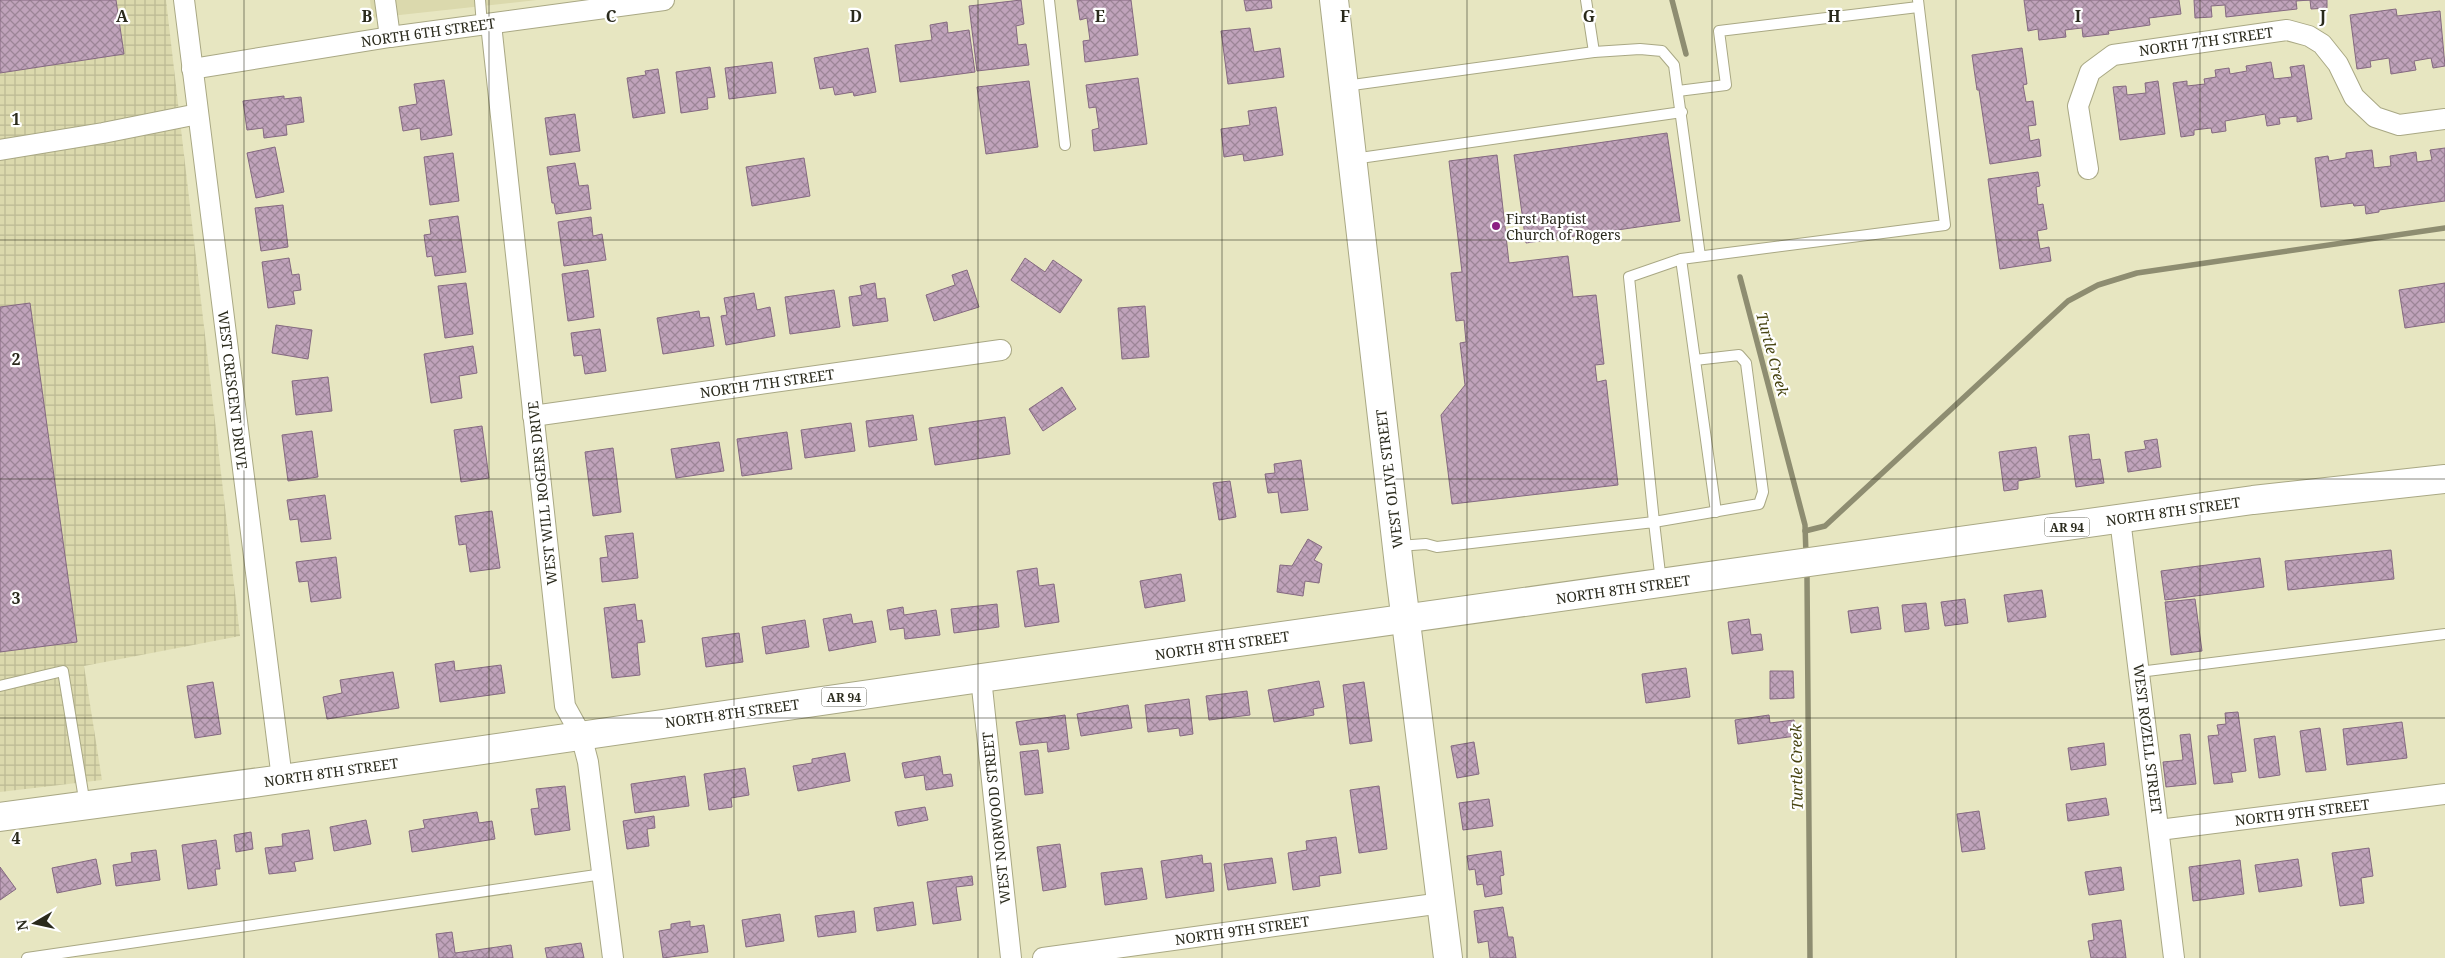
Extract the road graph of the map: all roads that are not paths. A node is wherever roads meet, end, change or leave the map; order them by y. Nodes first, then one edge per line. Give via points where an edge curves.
1 (184, 0) edge
2 (385, 0) edge
3 (480, 0) edge
4 (664, 0) edge
5 (1049, 0) edge
6 (1334, 0) edge
7 (1586, 0) edge
8 (628, 2) edge
9 (1918, 4) edge
10 (487, 24) junction
11 (390, 37) junction
12 (1594, 52) junction
13 (192, 69) junction
14 (1344, 86) junction
15 (1678, 90) junction
16 (1682, 112) junction
17 (198, 114) junction
18 (2445, 119) edge
19 (1065, 145) dead end
20 (0, 150) edge
21 (1352, 159) junction
22 (2088, 170) dead end
23 (1700, 256) junction
24 (1681, 259) junction
25 (1001, 350) dead end
26 (1695, 360) junction
27 (533, 416) junction
28 (2445, 480) edge
29 (1716, 512) junction
30 (2120, 519) junction
31 (1654, 522) junction
32 (1396, 546) junction
33 (1661, 583) junction
34 (1405, 619) junction
35 (2445, 634) edge
36 (2139, 672) junction
37 (980, 678) junction
38 (0, 686) edge
39 (581, 735) junction
40 (282, 779) junction
41 (2445, 794) edge
42 (86, 806) junction
43 (0, 817) edge
44 (2160, 830) junction
45 (602, 874) junction
46 (1442, 903) junction
47 (26, 958) edge
48 (613, 958) edge
49 (1012, 958) edge
50 (1043, 958) edge
51 (1448, 958) edge
52 (2174, 958) edge

1 - 13 street, WEST CRESCENT DRIVE
2 - 11 street
3 - 10 lane
4 - 8 street, NORTH 6TH STREET
5 - 19 lane
6 - 14 main road, WEST OLIVE STREET
7 - 12 lane
8 - 10 street, NORTH 6TH STREET
9 - 15 lane via 1719,31 1726,85
9 - 23 lane via 1945,225
10 - 11 street, NORTH 6TH STREET
10 - 27 street, WEST WILL ROGERS DRIVE
11 - 13 street, NORTH 6TH STREET
12 - 14 lane
12 - 15 lane via 1662,51 1674,65
13 - 17 street, WEST CRESCENT DRIVE
14 - 21 main road, WEST OLIVE STREET
15 - 16 lane
16 - 21 lane
16 - 23 lane
17 - 20 street via 103,134
17 - 40 street, WEST CRESCENT DRIVE
18 - 22 street, NORTH 7TH STREET via 2399,125 2375,117 2354,97 2338,64 2322,44 2309,36 2287,30 2113,55 2090,72 2078,106
21 - 32 main road, WEST OLIVE STREET
23 - 24 lane
24 - 26 lane
24 - 31 lane via 1629,278
25 - 27 street, NORTH 7TH STREET
26 - 29 lane
26 - 29 lane via 1739,355 1746,363 1764,492 1759,504
27 - 39 street, WEST WILL ROGERS DRIVE via 565,706
28 - 30 main road, NORTH 8TH STREET / AR 94 via 2252,500
29 - 31 lane
30 - 33 main road, NORTH 8TH STREET / AR 94
30 - 36 street, WEST ROZELL STREET
31 - 32 lane via 1436,547 1426,544
31 - 33 lane
32 - 34 main road, WEST OLIVE STREET
33 - 34 main road, NORTH 8TH STREET / AR 94
34 - 37 main road, NORTH 8TH STREET / AR 94
34 - 46 main road, WEST OLIVE STREET
35 - 36 lane
36 - 44 street, WEST ROZELL STREET
37 - 39 main road, NORTH 8TH STREET / AR 94
37 - 49 street, WEST NORWOOD STREET
38 - 42 lane via 63,671
39 - 40 main road, NORTH 8TH STREET / AR 94
39 - 45 street, WEST WILL ROGERS DRIVE via 588,762
40 - 42 main road, NORTH 8TH STREET / AR 94
41 - 44 street, NORTH 9TH STREET
42 - 43 main road, NORTH 8TH STREET / AR 94
44 - 52 street, WEST ROZELL STREET
45 - 47 lane
45 - 48 street, WEST WILL ROGERS DRIVE
46 - 50 street, NORTH 9TH STREET
46 - 51 main road, WEST OLIVE STREET

